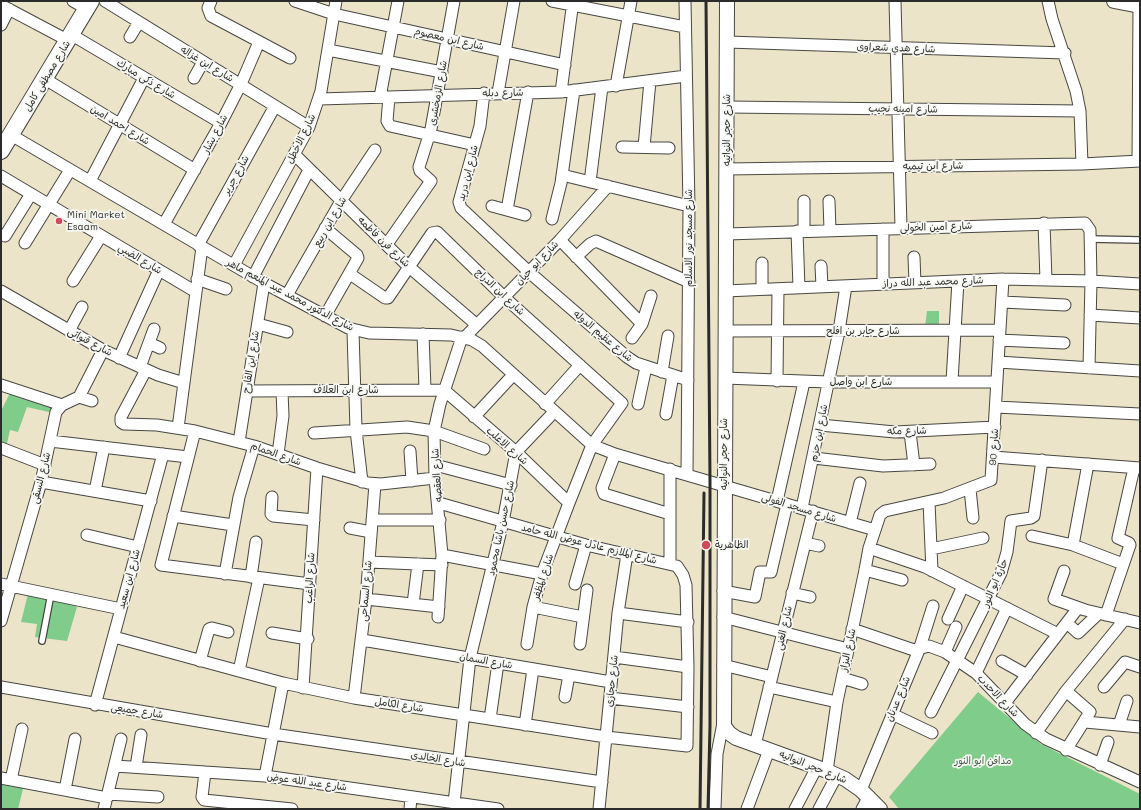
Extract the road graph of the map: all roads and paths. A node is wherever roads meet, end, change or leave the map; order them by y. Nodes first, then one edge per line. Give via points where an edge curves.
1 (105, 1) edge
2 (295, 1) edge
3 (336, 1) edge
4 (398, 1) edge
5 (454, 1) edge
6 (514, 1) edge
7 (552, 1) edge
8 (632, 1) edge
9 (685, 1) edge
10 (727, 1) edge
11 (895, 1) edge
12 (1048, 1) edge
13 (1120, 1) edge
14 (573, 3) edge
15 (83, 4) edge
16 (209, 4) edge
17 (1140, 6) edge
18 (5, 7) edge
19 (334, 14) junction
20 (629, 17) junction
21 (139, 22) junction
22 (1, 24) edge
23 (393, 26) junction
24 (685, 28) junction
25 (130, 37) dead end
26 (70, 38) junction
27 (448, 38) junction
28 (259, 42) junction
29 (727, 42) junction
30 (896, 48) junction
31 (328, 50) junction
32 (506, 51) junction
33 (1065, 53) junction
34 (290, 58) dead end
35 (387, 61) junction
36 (203, 62) junction
37 (565, 65) junction
38 (442, 72) junction
39 (686, 76) junction
40 (144, 78) junction
41 (194, 78) dead end
42 (45, 79) junction
43 (650, 81) junction
44 (241, 84) junction
45 (616, 86) junction
46 (602, 87) junction
47 (574, 90) junction
48 (528, 92) junction
49 (561, 92) junction
50 (484, 93) junction
51 (498, 93) junction
52 (438, 94) junction
53 (385, 97) junction
54 (319, 99) junction
55 (275, 106) junction
56 (727, 107) junction
57 (898, 109) junction
58 (1080, 111) junction
59 (221, 123) junction
60 (120, 124) junction
61 (309, 127) junction
62 (11, 135) junction
63 (430, 135) junction
64 (475, 145) junction
65 (622, 147) dead end
66 (644, 148) junction
67 (669, 148) dead end
68 (375, 150) dead end
69 (1, 151) edge
70 (294, 154) junction
71 (1139, 161) edge
72 (1082, 164) junction
73 (900, 167) junction
74 (726, 169) junction
75 (70, 170) junction
76 (195, 170) junction
77 (309, 170) junction
78 (562, 175) junction
79 (1, 176) edge
80 (90, 181) junction
81 (590, 182) junction
82 (608, 186) junction
83 (31, 194) junction
84 (341, 201) junction
85 (804, 201) dead end
86 (829, 201) dead end
87 (49, 205) junction
88 (492, 206) dead end
89 (689, 206) junction
90 (507, 210) junction
91 (525, 215) dead end
92 (552, 219) dead end
93 (1044, 223) junction
94 (164, 224) junction
95 (326, 228) junction
96 (901, 228) junction
97 (883, 229) junction
98 (830, 230) junction
99 (800, 231) junction
100 (726, 234) junction
101 (5, 236) dead end
102 (101, 236) junction
103 (1090, 239) junction
104 (560, 240) junction
105 (1140, 240) edge
106 (26, 243) dead end
107 (387, 244) junction
108 (200, 246) junction
109 (576, 257) junction
110 (914, 257) dead end
111 (762, 263) dead end
112 (234, 265) junction
113 (408, 266) junction
114 (821, 266) dead end
115 (159, 270) junction
116 (528, 272) junction
117 (350, 274) junction
118 (253, 277) junction
119 (197, 279) junction
120 (1003, 279) junction
121 (1046, 280) junction
122 (73, 281) dead end
123 (958, 281) junction
124 (1091, 281) junction
125 (689, 282) junction
126 (264, 283) junction
127 (915, 283) junction
128 (883, 284) junction
129 (1140, 284) edge
130 (846, 286) junction
131 (822, 287) junction
132 (799, 288) junction
133 (226, 289) dead end
134 (778, 289) junction
135 (762, 290) junction
136 (1, 291) edge
137 (725, 291) junction
138 (196, 292) junction
139 (287, 295) junction
140 (651, 296) dead end
141 (504, 297) junction
142 (1002, 302) junction
143 (1065, 305) dead end
144 (82, 307) dead end
145 (1090, 315) junction
146 (325, 316) junction
147 (1140, 318) edge
148 (258, 324) junction
149 (642, 324) junction
150 (477, 325) junction
151 (154, 329) dead end
152 (353, 330) junction
153 (68, 331) junction
154 (725, 331) junction
155 (778, 331) junction
156 (839, 331) junction
157 (956, 331) junction
158 (287, 332) dead end
159 (423, 334) junction
160 (1000, 335) junction
161 (668, 336) dead end
162 (464, 337) junction
163 (632, 338) dead end
164 (149, 343) junction
165 (1064, 343) dead end
166 (160, 348) dead end
167 (104, 350) junction
168 (119, 358) junction
169 (998, 362) junction
170 (580, 365) junction
171 (646, 367) junction
172 (1089, 368) junction
173 (143, 369) junction
174 (1140, 371) edge
175 (667, 374) junction
176 (513, 375) junction
177 (725, 378) junction
178 (688, 380) junction
179 (777, 381) junction
180 (952, 381) junction
181 (184, 382) junction
182 (804, 382) junction
183 (828, 382) junction
184 (997, 382) junction
185 (1, 385) edge
186 (425, 389) junction
187 (355, 390) junction
188 (444, 390) junction
189 (247, 391) junction
190 (282, 391) junction
191 (79, 397) junction
192 (92, 401) dead end
193 (544, 404) junction
194 (638, 404) dead end
195 (62, 405) junction
196 (996, 407) junction
197 (554, 412) junction
198 (666, 414) dead end
199 (1140, 414) edge
200 (474, 417) junction
201 (820, 425) junction
202 (995, 427) junction
203 (178, 428) junction
204 (356, 430) junction
205 (195, 431) junction
206 (434, 431) junction
207 (910, 432) junction
208 (314, 433) dead end
209 (50, 441) junction
210 (239, 442) junction
211 (592, 445) junction
212 (254, 446) junction
213 (104, 447) junction
214 (1, 448) edge
215 (484, 449) dead end
216 (410, 451) dead end
217 (516, 452) junction
218 (163, 454) junction
219 (278, 454) junction
220 (615, 454) junction
221 (993, 456) junction
222 (188, 457) junction
223 (814, 458) junction
224 (1042, 460) junction
225 (45, 464) junction
226 (930, 464) dead end
227 (1088, 464) junction
228 (435, 465) junction
229 (914, 465) junction
230 (317, 468) junction
231 (1137, 468) edge
232 (670, 470) junction
233 (687, 475) junction
234 (435, 478) junction
235 (412, 480) junction
236 (41, 482) junction
237 (362, 482) junction
238 (860, 483) dead end
239 (375, 484) junction
240 (510, 485) junction
241 (724, 485) junction
242 (970, 489) junction
243 (95, 491) junction
244 (272, 497) dead end
245 (150, 501) junction
246 (782, 502) junction
247 (929, 502) junction
248 (439, 503) junction
249 (569, 503) junction
250 (807, 510) junction
251 (670, 514) junction
252 (173, 516) junction
253 (973, 518) dead end
254 (314, 520) junction
255 (372, 520) junction
256 (440, 520) junction
257 (503, 522) junction
258 (850, 523) junction
259 (233, 525) junction
260 (350, 528) dead end
261 (875, 530) junction
262 (372, 532) junction
263 (87, 535) dead end
264 (556, 536) junction
265 (1032, 536) dead end
266 (983, 538) dead end
267 (256, 542) dead end
268 (805, 542) junction
269 (586, 545) junction
270 (1073, 545) junction
271 (138, 546) junction
272 (819, 546) dead end
273 (869, 548) junction
274 (931, 549) junction
275 (627, 554) junction
276 (442, 560) junction
277 (369, 562) junction
278 (418, 564) junction
279 (494, 564) junction
280 (670, 564) junction
281 (1123, 564) junction
282 (865, 570) junction
283 (932, 571) junction
284 (1064, 571) dead end
285 (225, 574) junction
286 (542, 574) junction
287 (255, 577) junction
288 (902, 580) dead end
289 (310, 584) junction
290 (575, 584) dead end
291 (6, 585) edge
292 (963, 586) junction
293 (587, 590) dead end
294 (723, 591) junction
295 (792, 593) junction
296 (51, 594) junction
297 (810, 597) dead end
298 (366, 598) junction
299 (989, 599) junction
300 (414, 604) junction
301 (933, 606) dead end
302 (533, 607) junction
303 (1007, 608) junction
304 (1078, 608) junction
305 (122, 609) junction
306 (618, 613) junction
307 (1102, 614) junction
308 (723, 617) junction
309 (583, 618) junction
310 (948, 619) dead end
311 (1125, 619) junction
312 (1, 621) edge
313 (688, 622) junction
314 (1067, 623) junction
315 (1140, 623) edge
316 (956, 627) dead end
317 (852, 629) junction
318 (228, 632) dead end
319 (782, 632) junction
320 (272, 633) dead end
321 (1058, 634) junction
322 (114, 637) junction
323 (308, 639) junction
324 (362, 640) junction
325 (42, 641) dead end
326 (527, 644) dead end
327 (580, 644) dead end
328 (848, 649) junction
329 (919, 650) junction
330 (945, 652) junction
331 (614, 657) junction
332 (470, 658) junction
333 (958, 660) junction
334 (200, 661) junction
335 (1002, 661) dead end
336 (498, 663) junction
337 (723, 666) junction
338 (688, 667) junction
339 (1140, 667) edge
340 (533, 669) junction
341 (239, 671) junction
342 (976, 673) junction
343 (569, 675) junction
344 (1027, 675) junction
345 (842, 678) junction
346 (612, 682) junction
347 (771, 682) junction
348 (283, 683) junction
349 (862, 684) dead end
350 (1104, 687) dead end
351 (1, 688) edge
352 (303, 688) junction
353 (1066, 691) junction
354 (565, 697) dead end
355 (354, 698) junction
356 (610, 698) junction
357 (1127, 701) dead end
358 (837, 702) junction
359 (1005, 703) junction
360 (95, 705) junction
361 (688, 707) junction
362 (931, 712) dead end
363 (892, 714) junction
364 (464, 716) junction
365 (490, 720) junction
366 (1085, 722) junction
367 (723, 723) junction
368 (525, 725) junction
369 (1119, 725) junction
370 (1140, 727) edge
371 (22, 729) dead end
372 (932, 733) dead end
373 (1036, 733) junction
374 (273, 734) junction
375 (141, 735) dead end
376 (606, 737) junction
377 (75, 739) dead end
378 (121, 739) dead end
379 (1108, 742) dead end
380 (755, 745) junction
381 (769, 750) junction
382 (1066, 750) junction
383 (459, 762) junction
384 (1100, 765) junction
385 (114, 766) junction
386 (136, 767) junction
387 (827, 771) junction
388 (205, 772) junction
389 (265, 776) junction
390 (6, 779) edge
391 (602, 782) junction
392 (1140, 782) edge
393 (65, 790) junction
394 (865, 793) junction
395 (108, 796) junction
396 (158, 797) dead end
397 (411, 797) junction
398 (454, 803) junction
399 (440, 805) edge
400 (472, 807) edge
401 (104, 809) edge
402 (292, 809) edge
403 (410, 809) edge
404 (494, 809) edge
405 (599, 809) edge
406 (715, 809) edge
407 (747, 809) edge
408 (795, 809) edge
409 (819, 809) edge
410 (862, 809) edge
411 (880, 809) edge

1 - 21 street, شارع ابن غزاله
2 - 19 street, شارع ابن معصوم
3 - 19 street, شارع الاخطل
4 - 23 street
5 - 27 street, شارع الزمخشرى
6 - 32 street
7 - 14 street
8 - 20 street
9 - 24 street, شارع مسجد نور الاسلام
10 - 29 street, شارع حجر النواتيه
11 - 30 street
12 - 33 street
13 - 17 street
14 - 20 street
14 - 37 street
15 - 26 main road, شارع مصطفى كامل
16 - 28 street via 211,16
17 - 71 street
18 - 22 street
18 - 26 street, شارع ذكى مبارك
19 - 23 street, شارع ابن معصوم
19 - 31 street, شارع الاخطل
20 - 24 street
20 - 45 street
21 - 25 street
21 - 36 street, شارع ابن غزاله
23 - 27 street, شارع ابن معصوم
23 - 35 street
24 - 39 street, شارع مسجد نور الاسلام
26 - 40 street, شارع ذكى مبارك
26 - 42 main road, شارع مصطفى كامل
27 - 32 street, شارع ابن معصوم
27 - 38 street, شارع الزمخشرى
28 - 34 street
28 - 44 street, شارع بشار
29 - 30 street, شارع هدي شعراوى
29 - 56 street, شارع حجر النواتيه
30 - 33 street, شارع هدي شعراوى
30 - 57 street
31 - 35 street
31 - 54 street, شارع الاخطل
32 - 37 street, شارع ابن معصوم
32 - 51 street
33 - 58 street
35 - 38 street
35 - 53 street
36 - 41 street
36 - 44 street, شارع ابن غزاله
37 - 49 street
38 - 52 street, شارع الزمخشرى
39 - 43 street, شارع دبله
39 - 89 street, شارع مسجد نور الاسلام
40 - 59 street, شارع ذكى مبارك
40 - 60 street
42 - 60 street, شارع احمد امين
42 - 62 main road, شارع مصطفى كامل
43 - 45 street, شارع دبله
43 - 66 street
44 - 55 street, شارع ابن غزاله
44 - 59 street, شارع بشار
45 - 46 street, شارع دبله
46 - 47 street, شارع دبله
46 - 81 street
47 - 49 street, شارع دبله
47 - 78 street
48 - 49 street, شارع دبله
48 - 51 street, شارع دبله
48 - 90 street
50 - 51 street, شارع دبله
50 - 52 street, شارع دبله
50 - 64 street, شارع ابن دريد via 483,114
52 - 53 street, شارع دبله
52 - 63 street, شارع الزمخشرى
53 - 54 street, شارع دبله
53 - 63 street via 388,124
54 - 61 street, شارع الاخطل
55 - 61 street, شارع ابن غزاله
55 - 108 street, شارع جرير
56 - 57 street, شارع امينه نجيب
56 - 74 street, شارع حجر النواتيه
57 - 58 street, شارع امينه نجيب
57 - 73 street
58 - 72 street
59 - 76 street, شارع بشار
60 - 76 street, شارع احمد امين
60 - 80 street
61 - 70 street, شارع الاخطل
62 - 69 main road, شارع مصطفى كامل
62 - 75 street, شارع الدكتور محمد عبد المنعم ماهر
63 - 64 street
63 - 107 street, شارع الزمخشرى via 419,167 420,171 430,178 430,183
64 - 116 street, شارع ابن دريد via 460,205
65 - 66 street
66 - 67 street
68 - 84 street, شارع ابن ربيع
70 - 77 street, شارع فرن فاطمه
70 - 112 street, شارع الاخطل
71 - 72 street, شارع ابن تيميه
72 - 73 street, شارع ابن تيميه
73 - 74 street, شارع ابن تيميه
73 - 96 street
74 - 100 street, شارع حجر النواتيه
75 - 80 street, شارع الدكتور محمد عبد المنعم ماهر
75 - 87 street
76 - 94 street, شارع بشار
77 - 84 street, شارع فرن فاطمه
77 - 118 street
78 - 81 street
78 - 92 street
79 - 83 street, شارع الضبي
80 - 94 street, شارع الدكتور محمد عبد المنعم ماهر
81 - 82 street
82 - 89 street
82 - 104 street, شارع ابو حيان
83 - 87 street, شارع الضبي
83 - 101 street
84 - 95 street, شارع ابن ربيع
84 - 107 street, شارع فرن فاطمه
85 - 99 street
86 - 98 street
87 - 102 street, شارع الضبي
87 - 106 street
88 - 90 street
89 - 125 street, شارع مسجد نور الاسلام
90 - 91 street
93 - 96 street, شارع امين الخولى
93 - 103 street, شارع امين الخولى via 1085,223 1090,228
93 - 121 street
94 - 108 street, شارع الدكتور محمد عبد المنعم ماهر
95 - 117 street via 357,255 357,261
95 - 139 street, شارع ابن ربيع
96 - 97 street, شارع امين الخولى
97 - 98 street, شارع امين الخولى
97 - 128 street
98 - 99 street, شارع امين الخولى
99 - 100 street, شارع امين الخولى
99 - 132 street
100 - 137 street, شارع حجر النواتيه
102 - 115 street, شارع الضبي
102 - 122 street
103 - 105 lane
103 - 124 street, شارع امين الخولى
104 - 109 street
104 - 116 street, شارع ابو حيان
107 - 113 street, شارع فرن فاطمه
108 - 112 street, شارع الدكتور محمد عبد المنعم ماهر
108 - 119 street
109 - 125 street via 596,241
109 - 149 street
110 - 127 street
111 - 135 street
112 - 118 street, شارع الدكتور محمد عبد المنعم ماهر
113 - 117 street, شارع ابن الدراج via 387,298
113 - 141 street, شارع ابن الدراج via 432,233 436,232
113 - 150 street, شارع فرن فاطمه
114 - 131 street
115 - 138 street, شارع الضبي
115 - 168 street
116 - 141 street, شارع ابو حيان
116 - 171 street, شارع عظيم الدوله via 627,357
117 - 146 street
118 - 126 street, شارع الدكتور محمد عبد المنعم ماهر
119 - 133 street
119 - 138 street
120 - 121 street, شارع محمد عبد الله دراز
120 - 123 street, شارع محمد عبد الله دراز
120 - 142 street, شارع 90
121 - 124 street, شارع محمد عبد الله دراز
123 - 127 street, شارع محمد عبد الله دراز
123 - 157 street
124 - 129 street, شارع محمد عبد الله دراز
124 - 145 street, شارع امين الخولى
125 - 178 street, شارع مسجد نور الاسلام
126 - 139 street, شارع الدكتور محمد عبد المنعم ماهر
126 - 148 street, شارع ابن القارح
127 - 128 street, شارع محمد عبد الله دراز
128 - 130 street, شارع محمد عبد الله دراز
130 - 131 street, شارع محمد عبد الله دراز
130 - 156 street, شارع ابن حزم
131 - 132 street, شارع محمد عبد الله دراز
132 - 134 street, شارع محمد عبد الله دراز
134 - 135 street, شارع محمد عبد الله دراز
134 - 155 street
135 - 137 street, شارع محمد عبد الله دراز
136 - 153 street, شارع قنواتى
137 - 154 street, شارع حجر النواتيه
138 - 181 street
139 - 146 street, شارع الدكتور محمد عبد المنعم ماهر
140 - 149 street
141 - 150 street, شارع ابو حيان
141 - 170 street, شارع ابن الدراج
142 - 143 street
142 - 160 street, شارع 90
144 - 153 street
145 - 147 street
145 - 172 street, شارع امين الخولى
146 - 152 street, شارع الدكتور محمد عبد المنعم ماهر
148 - 158 street
148 - 189 street, شارع ابن القارح
149 - 163 street
150 - 162 street, شارع ابو حيان
151 - 164 street
152 - 159 street, شارع الدكتور محمد عبد المنعم ماهر
152 - 187 street
153 - 167 street, شارع قنواتى
154 - 155 street, شارع جابر بن افلح
154 - 177 street, شارع حجر النواتيه
155 - 156 street, شارع جابر بن افلح
155 - 179 street
156 - 157 street, شارع جابر بن افلح
156 - 183 street, شارع ابن حزم
157 - 160 street, شارع جابر بن افلح
157 - 180 street
159 - 162 street, شارع الدكتور محمد عبد المنعم ماهر
159 - 186 street
160 - 165 street, شارع جابر بن افلح
160 - 169 street, شارع 90
161 - 175 street
162 - 176 street, شارع الدكتور محمد عبد المنعم ماهر via 482,346
162 - 188 street, شارع العقصه
164 - 166 street
164 - 173 street
167 - 168 street, شارع قنواتى
167 - 191 street
168 - 173 street, شارع قنواتى
169 - 172 street
169 - 184 street, شارع 90
170 - 193 street
170 - 211 street, شارع ابن الدراج via 622,403
171 - 175 street, شارع عظيم الدوله
171 - 194 street
172 - 174 street
173 - 181 street, شارع قنواتى
173 - 203 street, شارع الحمام via 121,422 126,425
175 - 178 street, شارع عظيم الدوله
175 - 198 street
176 - 193 street, شارع الدكتور محمد عبد المنعم ماهر
176 - 200 street
177 - 179 street, شارع ابن واصل
177 - 241 street, شارع حجر النواتيه
178 - 233 street, شارع مسجد نور الاسلام
179 - 182 street, شارع ابن واصل
180 - 183 street, شارع ابن واصل
180 - 184 street, شارع ابن واصل
181 - 203 street
182 - 183 street, شارع ابن واصل
182 - 246 street
183 - 201 street, شارع ابن حزم
184 - 196 street, شارع 90
185 - 195 street
186 - 187 street, شارع ابن العلاف
186 - 188 street, شارع ابن العلاف
187 - 190 street, شارع ابن العلاف
187 - 204 street
188 - 200 street, شارع الاغلب
188 - 206 street, شارع العقصه
189 - 190 street, شارع ابن العلاف
189 - 210 street, شارع ابن القارح
190 - 219 street
191 - 192 street
191 - 195 street
193 - 197 street, شارع الدكتور محمد عبد المنعم ماهر
195 - 209 street, شارع النسقى via 56,412
196 - 199 street
196 - 202 street, شارع 90
197 - 211 street, شارع الدكتور محمد عبد المنعم ماهر
197 - 217 street
200 - 217 street, شارع الاغلب
201 - 207 street, شارع مكه
201 - 223 street, شارع ابن حزم
202 - 207 street, شارع مكه
202 - 221 street, شارع 90
203 - 205 street, شارع الحمام
204 - 206 street via 407,427
204 - 208 street
204 - 237 street
205 - 210 street, شارع الحمام
205 - 222 street
206 - 215 street
206 - 228 street, شارع العقصه
207 - 229 street
209 - 213 street
209 - 225 street, شارع النسقى
210 - 212 street, شارع الحمام
211 - 220 street, شارع الدكتور محمد عبد المنعم ماهر
211 - 249 street, شارع المظفر
212 - 219 street, شارع الحمام
212 - 259 street
213 - 218 street
213 - 243 street
214 - 225 street
216 - 235 street
217 - 240 street, شارع حسن باشا محمود
217 - 249 street, شارع الاغلب
218 - 222 street
218 - 245 street, شارع ابن سعيد
219 - 230 street, شارع الحمام
220 - 232 street, شارع الدكتور محمد عبد المنعم ماهر
220 - 251 street via 602,488 604,494
221 - 224 street
221 - 242 street, شارع 90 via 991,480
222 - 252 street
223 - 229 street via 883,466
223 - 250 street, شارع ابن حزم
224 - 227 street
224 - 299 street, حارة ابو النور via 1034,516 1011,521 1004,566
225 - 236 street, شارع النسقى
226 - 229 street
227 - 231 street
227 - 270 street
228 - 234 street, شارع العقصه
228 - 240 street
230 - 237 street, شارع الحمام
230 - 254 street, شارع الراغب
231 - 281 street via 1118,538 1130,544
232 - 233 street, شارع الدكتور محمد عبد المنعم ماهر
232 - 251 street
233 - 241 street, شارع الدكتور محمد عبد المنعم ماهر
234 - 235 street, شارع الحمام
234 - 248 street, شارع العقصه
235 - 239 street, شارع الحمام
236 - 243 street
236 - 291 street, شارع النسقى
237 - 239 street, شارع الحمام
238 - 258 street
239 - 255 street, شارع السماحى
240 - 257 street, شارع حسن باشا محمود
241 - 246 street, شارع مسجد الفولى
241 - 294 street, شارع حجر النواتيه
242 - 247 street, شارع 90
242 - 253 street
243 - 245 street
244 - 254 street via 273,516
245 - 271 street, شارع ابن سعيد
246 - 250 street, شارع مسجد الفولى
246 - 294 street via 771,572 760,572 755,597
247 - 261 street, شارع 90 via 883,512
247 - 274 street
248 - 256 street, شارع العقصه
248 - 257 street, شارع الملازم عادل عوض الله حامد
249 - 264 street, شارع المظفر
250 - 258 street, شارع مسجد الفولى
250 - 268 street, شارع الغنى
251 - 280 street
252 - 259 street
252 - 285 street via 161,562 163,566
254 - 289 street, شارع الراغب
255 - 256 street
255 - 262 street, شارع السماحى
256 - 276 street, شارع العقصه
257 - 264 street, شارع الملازم عادل عوض الله حامد
257 - 279 street, شارع حسن باشا محمود
258 - 261 street, شارع مسجد الفولى
259 - 285 street
260 - 262 street
261 - 273 street, شارع البزاز
262 - 277 street, شارع السماحى
263 - 271 street
264 - 269 street, شارع الملازم عادل عوض الله حامد
264 - 286 street, شارع المظفر
265 - 270 street
266 - 274 street
267 - 287 street
268 - 272 street
268 - 295 street, شارع الغنى
269 - 275 street, شارع الملازم عادل عوض الله حامد
269 - 290 street
270 - 281 street
271 - 305 street, شارع ابن سعيد
273 - 282 street, شارع البزاز
273 - 283 street
274 - 283 street
275 - 280 street, شارع الملازم عادل عوض الله حامد
275 - 306 street, شارع حجازى
276 - 278 street
276 - 279 street
276 - 300 street, شارع العقصه via 439,612
277 - 278 street
277 - 298 street, شارع السماحى
278 - 300 street
279 - 286 street
279 - 332 street, شارع حسن باشا محمود
280 - 313 street via 679,569 685,582
281 - 307 street
282 - 288 street
282 - 317 street, شارع البزاز
283 - 292 street
284 - 304 street via 1053,598
285 - 287 street
286 - 302 street, شارع المظفر
287 - 289 street
287 - 341 street
289 - 323 street, شارع الراغب
291 - 296 street
291 - 312 street, شارع النسقى
292 - 299 street
292 - 310 street
293 - 309 street
294 - 308 street, شارع حجر النواتيه
295 - 297 street
295 - 319 street, شارع الغنى
296 - 305 street
296 - 325 lane
298 - 300 street
298 - 324 street, شارع السماحى
299 - 303 street
299 - 333 street, حارة ابو النور
301 - 329 street, شارع عدنان
302 - 309 street
302 - 326 street, شارع المظفر
303 - 321 street
303 - 342 street
304 - 307 street
304 - 314 street
305 - 322 street, شارع ابن سعيد
306 - 313 street
306 - 331 street, شارع حجازى
307 - 311 street
307 - 314 street via 1078,633
308 - 319 street
308 - 337 street, شارع حجر النواتيه
309 - 327 street
311 - 315 street
311 - 353 street
313 - 338 street
314 - 321 street
316 - 330 street
317 - 328 street, شارع البزاز
317 - 329 street, شارع الاحدب via 912,650
318 - 334 street via 209,628
319 - 328 street
319 - 347 street, شارع الغنى
320 - 323 street
321 - 344 street
322 - 334 street, شارع الكامل
322 - 360 street, شارع ابن سعيد
323 - 352 street, شارع الراغب
324 - 332 street, شارع السمان
324 - 355 street, شارع السماحى
328 - 345 street, شارع البزاز
329 - 330 street, شارع الاحدب via 931,646
329 - 363 street, شارع عدنان
330 - 333 street, شارع الاحدب
331 - 338 street
331 - 346 street, شارع حجازى
332 - 336 street, شارع السمان
332 - 364 street, شارع حسن باشا محمود
333 - 342 street, شارع الاحدب
333 - 362 street, حارة ابو النور
334 - 341 street, شارع الكامل
335 - 344 street
336 - 340 street, شارع السمان
336 - 365 street
337 - 347 street
337 - 367 street, شارع حجر النواتيه
338 - 361 street
339 - 350 street via 1125,662
340 - 343 street, شارع السمان
340 - 368 street
341 - 348 street, شارع الكامل
342 - 359 street, شارع الاحدب
343 - 346 street, شارع السمان
343 - 354 street
344 - 359 street
345 - 349 street
345 - 358 street, شارع البزاز
346 - 356 street, شارع حجازى
347 - 358 street
347 - 380 street, شارع الغنى
348 - 352 street, شارع الكامل
348 - 374 street
351 - 360 street, شارع جميعى
352 - 355 street, شارع الكامل
353 - 366 street via 1090,712
353 - 373 street
355 - 364 street, شارع الكامل
356 - 361 street
356 - 376 street, شارع حجازى
357 - 369 street
358 - 387 street, شارع البزاز
359 - 373 street, شارع الاحدب
360 - 374 street, شارع جميعى
361 - 376 street, شارع الكامل via 685,746
363 - 372 street
363 - 394 street, شارع عدنان
364 - 365 street, شارع الكامل
364 - 383 street, شارع حسن باشا محمود
365 - 368 street, شارع الكامل
366 - 369 street
366 - 382 street
367 - 380 street, شارع حجر النواتيه via 731,735
367 - 406 street via 718,748
368 - 376 street, شارع الكامل
369 - 370 street
371 - 390 street
373 - 382 street, شارع الاحدب
374 - 383 street, شارع الخالدى
374 - 389 street
375 - 386 street
376 - 391 street, شارع حجازى
377 - 393 street
378 - 385 street
379 - 384 street
380 - 381 street, شارع حجر النواتيه
381 - 387 street, شارع حجر النواتيه
381 - 407 street
382 - 384 street, شارع الاحدب
383 - 391 street, شارع الخالدى
383 - 398 street, شارع حسن باشا محمود
384 - 392 street, شارع الاحدب
385 - 386 street, شارع عبد الله عوض
385 - 395 street
386 - 388 street, شارع عبد الله عوض
387 - 394 street, شارع حجر النواتيه
387 - 408 street
387 - 409 street
388 - 389 street, شارع عبد الله عوض
388 - 402 street via 202,797 204,800
389 - 397 street, شارع عبد الله عوض
390 - 393 street
391 - 405 street, شارع حجازى
393 - 395 street
394 - 410 street, شارع عدنان
394 - 411 street, شارع حجر النواتيه
395 - 396 street
395 - 401 street
397 - 399 street, شارع عبد الله عوض
397 - 403 street
398 - 399 street, شارع عبد الله عوض
398 - 400 street, شارع عبد الله عوض
400 - 404 street, شارع عبد الله عوض

